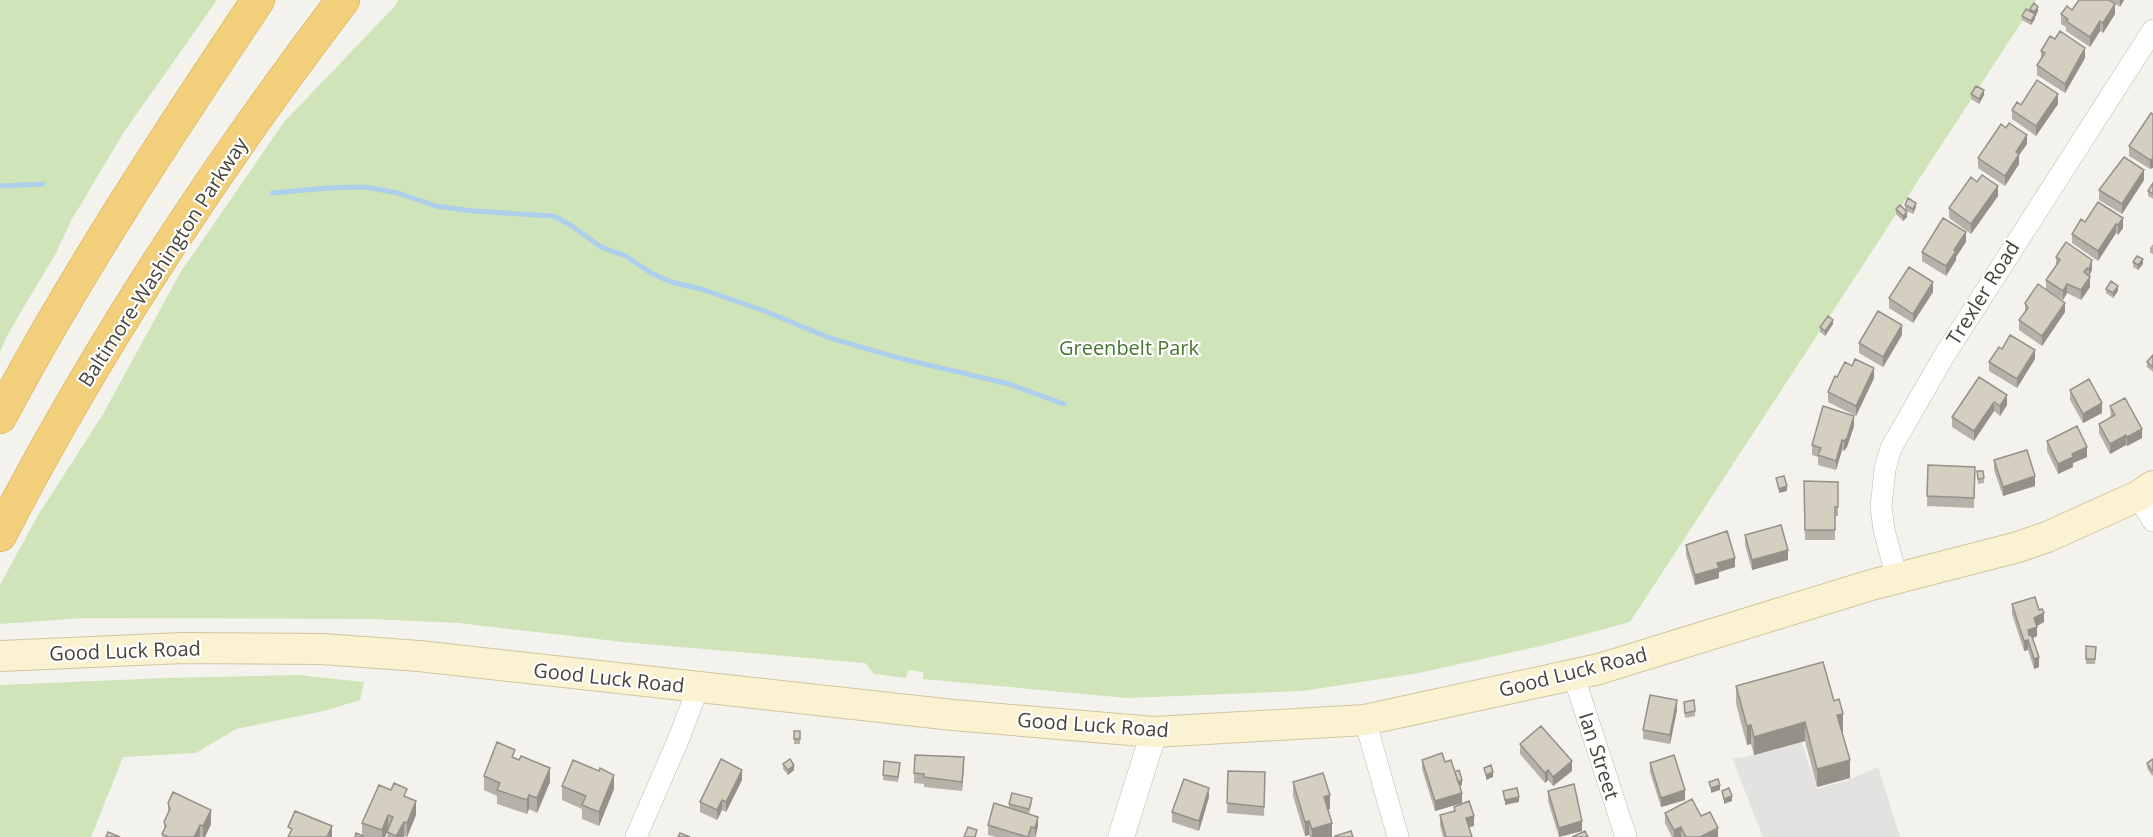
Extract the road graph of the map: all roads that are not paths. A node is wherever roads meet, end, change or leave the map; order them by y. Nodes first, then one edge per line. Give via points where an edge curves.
1 (258, 0) edge
2 (343, 0) edge
3 (2153, 30) edge
4 (0, 417) edge
5 (2145, 491) edge
6 (2153, 521) edge
7 (0, 535) edge
8 (1897, 578) junction
9 (0, 656) edge
10 (1573, 674) junction
11 (698, 688) junction
12 (1365, 720) junction
13 (1154, 732) junction
14 (636, 837) edge
15 (1120, 837) edge
16 (1398, 837) edge
17 (1626, 837) edge

1 - 4 highway via 125,201
2 - 7 highway, Baltimore-Washington Parkway via 180,229 94,366
3 - 8 street, Trexler Road via 1956,337 1892,448 1885,469 1881,507
5 - 6 street
5 - 8 main road, Good Luck Road via 2047,537
8 - 10 main road, Good Luck Road
9 - 11 main road, Good Luck Road via 183,648 322,649
10 - 12 main road, Good Luck Road
10 - 17 street, Ian Street
11 - 13 main road, Good Luck Road
11 - 14 street
12 - 13 main road, Good Luck Road
12 - 16 street
13 - 15 street

